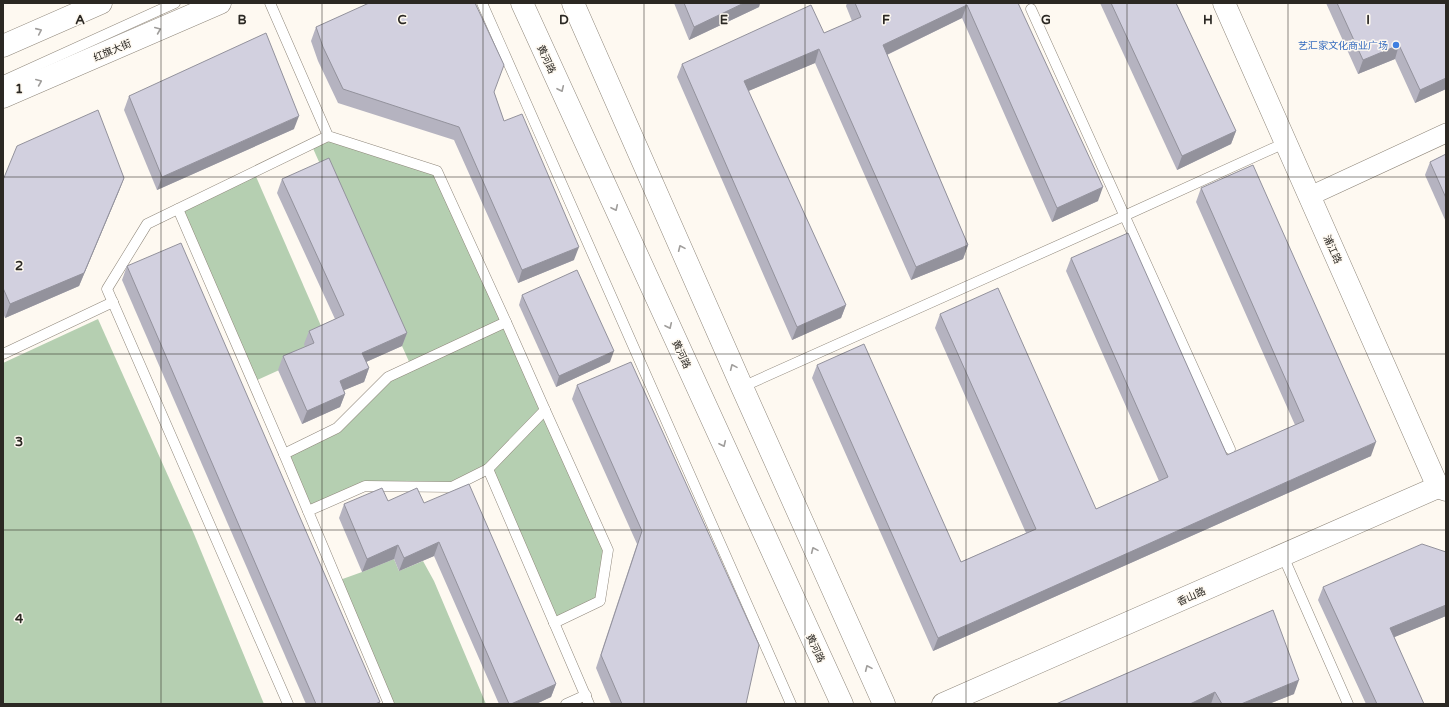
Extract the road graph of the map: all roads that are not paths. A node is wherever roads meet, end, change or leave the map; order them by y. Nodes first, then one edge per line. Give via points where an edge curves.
1 (101, 3) edge
2 (175, 3) edge
3 (220, 3) edge
4 (270, 3) edge
5 (482, 3) edge
6 (522, 3) edge
7 (573, 3) edge
8 (1224, 3) edge
9 (1031, 9) dead end
10 (3, 46) edge
11 (5, 88) edge
12 (1446, 133) edge
13 (328, 136) junction
14 (1287, 142) junction
15 (1310, 196) junction
16 (178, 209) junction
17 (1124, 216) junction
18 (113, 302) junction
19 (506, 322) junction
20 (3, 354) edge
21 (742, 387) junction
22 (545, 410) junction
23 (1230, 449) dead end
24 (284, 454) junction
25 (488, 469) junction
26 (1442, 489) edge
27 (308, 511) junction
28 (1283, 556) junction
29 (554, 624) junction
30 (588, 700) edge
31 (288, 704) edge
32 (389, 704) edge
33 (566, 704) edge
34 (791, 704) edge
35 (842, 704) edge
36 (884, 704) edge
37 (943, 704) edge
38 (1348, 704) edge

10 -> 1 main road
2 - 11 lane
11 -> 3 main road, 红旗大街
4 - 13 lane
5 - 34 lane
6 -> 35 main road, 黄河路
21 -> 7 main road
8 - 14 main road, 浦江路
9 - 17 lane
12 - 15 street
13 - 16 lane
13 - 19 lane via 437,171
14 - 15 main road, 浦江路
14 - 17 lane
15 - 26 main road, 浦江路
16 - 18 lane via 147,224 107,290
16 - 24 lane
17 - 21 lane
17 - 23 lane
18 - 20 lane
18 - 31 lane
19 - 22 lane
19 - 24 lane via 388,377 337,428
36 -> 21 main road
22 - 25 lane
22 - 29 lane via 608,550 600,601
24 - 27 lane
25 - 27 lane via 452,487 365,486
25 - 29 lane
26 - 28 main road, 香山路
27 - 32 lane
28 - 37 main road, 香山路
28 - 38 lane
29 - 30 lane
30 - 33 lane

